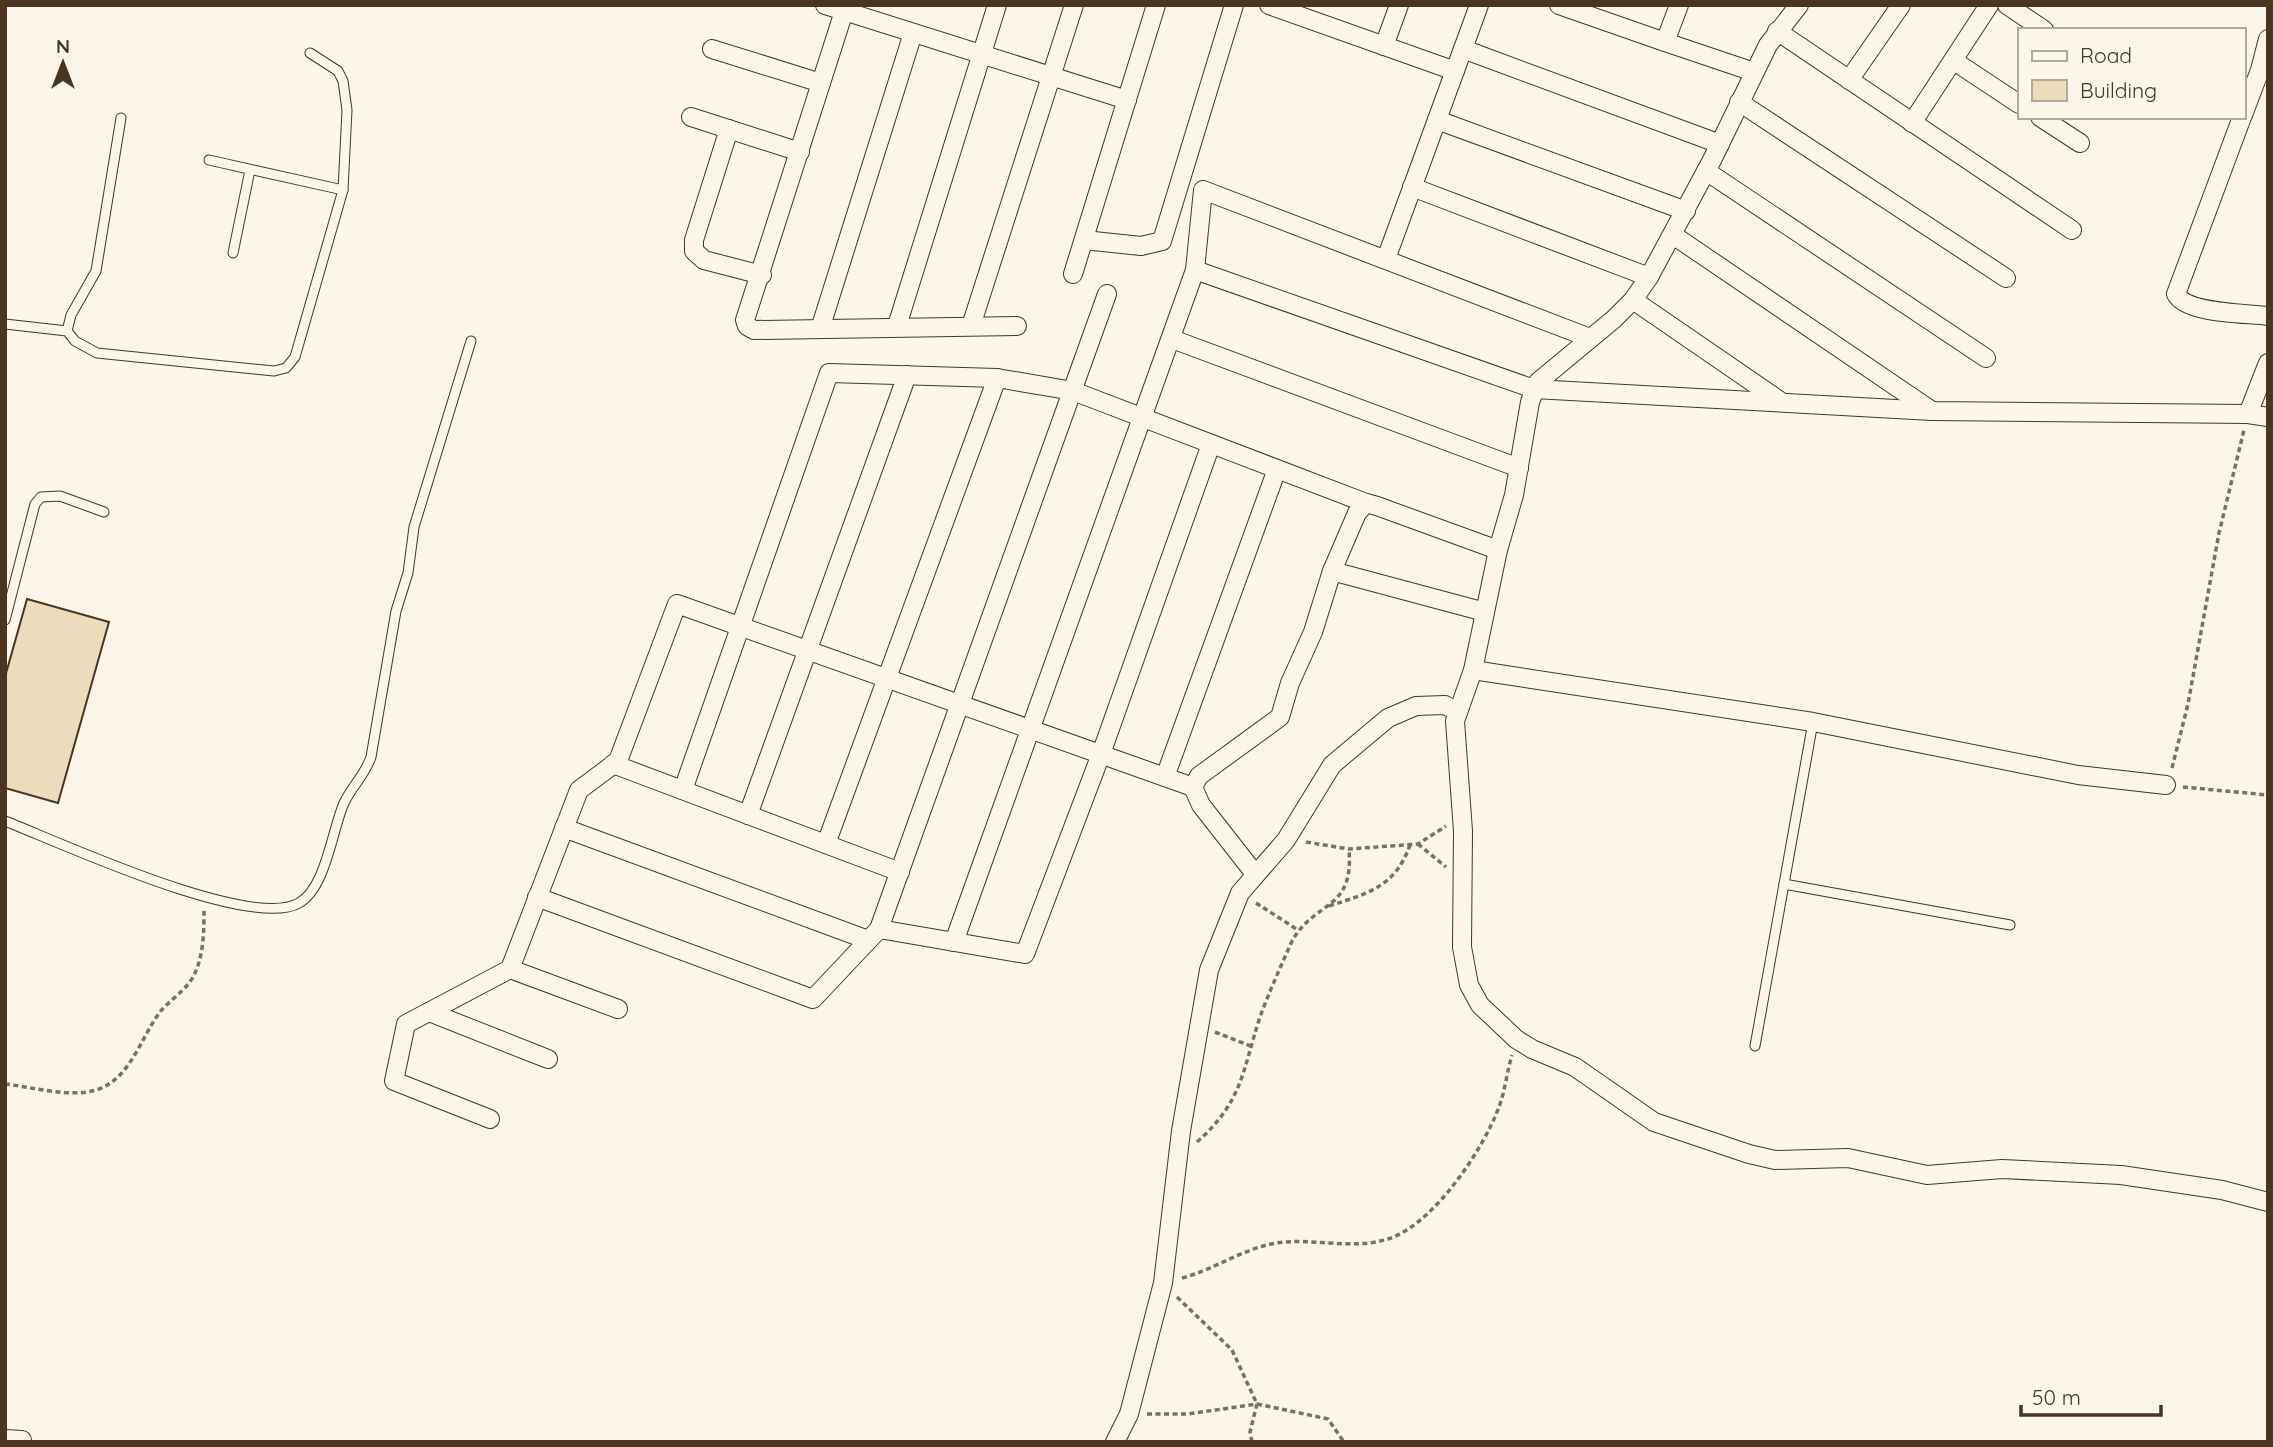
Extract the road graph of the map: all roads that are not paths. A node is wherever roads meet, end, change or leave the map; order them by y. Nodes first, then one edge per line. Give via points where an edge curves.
1 (825, 5) edge
2 (997, 5) edge
3 (1074, 5) edge
4 (1156, 5) edge
5 (1234, 5) edge
6 (1269, 5) edge
7 (1399, 5) edge
8 (1479, 5) edge
9 (1559, 5) edge
10 (1679, 5) edge
11 (1799, 5) edge
12 (1901, 5) edge
13 (1989, 5) edge
14 (2007, 5) edge
15 (845, 8) edge
16 (1317, 13) edge
17 (2041, 28) edge
18 (1777, 31) junction
19 (913, 33) junction
20 (2268, 39) edge
21 (1665, 42) junction
22 (1384, 46) junction
23 (712, 49) dead end
24 (1463, 49) junction
25 (310, 53) dead end
26 (981, 54) junction
27 (1954, 61) junction
28 (1455, 71) junction
29 (1754, 72) junction
30 (1051, 76) junction
31 (1849, 80) junction
32 (821, 83) junction
33 (1127, 100) junction
34 (1739, 102) junction
35 (2018, 103) edge
36 (2245, 111) edge
37 (691, 117) dead end
38 (121, 118) dead end
39 (2043, 119) edge
40 (2242, 119) edge
41 (1437, 120) junction
42 (1912, 123) junction
43 (729, 129) junction
44 (2080, 143) dead end
45 (1720, 144) junction
46 (800, 152) junction
47 (209, 160) dead end
48 (250, 170) junction
49 (1706, 171) junction
50 (1412, 187) junction
51 (343, 190) junction
52 (1686, 211) junction
53 (2072, 230) dead end
54 (1673, 235) junction
55 (1084, 240) junction
56 (233, 253) dead end
57 (1385, 260) junction
58 (1195, 270) junction
59 (1073, 274) dead end
60 (762, 275) junction
61 (1649, 277) junction
62 (2006, 278) dead end
63 (1107, 294) dead end
64 (1633, 300) junction
65 (2268, 316) edge
66 (5, 324) edge
67 (821, 326) junction
68 (897, 326) junction
69 (971, 326) junction
70 (1017, 326) dead end
71 (67, 331) junction
72 (1590, 338) junction
73 (1171, 339) junction
74 (471, 341) dead end
75 (1986, 358) dead end
76 (2268, 363) edge
77 (907, 375) junction
78 (997, 378) junction
79 (1534, 389) junction
80 (1073, 390) junction
81 (1782, 403) junction
82 (1932, 411) junction
83 (2248, 414) junction
84 (2268, 417) edge
85 (1144, 418) junction
86 (1211, 444) junction
87 (1520, 468) junction
88 (1277, 469) junction
89 (1366, 503) junction
90 (104, 512) dead end
91 (1498, 550) junction
92 (1332, 571) junction
93 (1485, 612) junction
94 (5, 620) edge
95 (743, 627) junction
96 (809, 650) junction
97 (1473, 670) junction
98 (885, 677) junction
99 (961, 704) junction
100 (1458, 712) junction
101 (1813, 722) junction
102 (1029, 728) junction
103 (1101, 754) junction
104 (613, 764) junction
105 (1165, 776) junction
106 (2166, 785) road end
107 (1193, 787) junction
108 (683, 790) junction
109 (748, 815) junction
110 (5, 821) edge
111 (564, 828) junction
112 (826, 844) junction
113 (900, 872) junction
114 (1255, 874) junction
115 (1784, 884) junction
116 (537, 897) junction
117 (2010, 925) dead end
118 (874, 934) junction
119 (954, 942) junction
120 (510, 969) junction
121 (618, 1009) dead end
122 (429, 1012) junction
123 (1755, 1046) dead end
124 (548, 1059) dead end
125 (490, 1119) dead end
126 (2268, 1202) edge
127 (1115, 1442) edge

1 - 15 street
2 - 26 street
3 - 30 street
4 - 33 street
5 - 55 street via 1162,242 1141,246
6 - 16 street
7 - 22 street
8 - 24 street
9 - 21 street
10 - 21 street
11 - 18 street
12 - 31 street
13 - 27 street
14 - 17 street
15 - 19 street
15 - 32 street
16 - 22 street
18 - 29 street
18 - 31 street
19 - 26 street
19 - 67 street
20 - 36 street
21 - 29 street
22 - 28 street
23 - 32 street
24 - 28 street
24 - 45 street
25 - 51 lane via 330,64 343,80 347,110
26 - 30 street
26 - 68 street
27 - 35 street
27 - 42 street
28 - 41 street
29 - 34 street
30 - 33 street
30 - 69 street
31 - 42 street
32 - 46 street
33 - 55 street
34 - 45 street
34 - 62 street
37 - 43 street
38 - 71 lane via 96,271
39 - 44 street
40 - 65 street via 2176,294 2186,305
41 - 50 street
41 - 52 street
42 - 53 street
43 - 46 street
43 - 60 street via 694,251 704,260
45 - 49 street
46 - 60 street
47 - 48 lane
48 - 51 lane
48 - 56 lane
49 - 52 street
49 - 75 street
50 - 57 street
50 - 61 street
51 - 71 lane via 295,357 286,368 274,371 97,353
52 - 54 street
54 - 61 street
54 - 82 street
55 - 59 street
57 - 58 street via 1203,190
57 - 72 street
58 - 73 street
58 - 79 street
60 - 67 street via 745,320 747,326 754,330
61 - 64 street
63 - 80 street
64 - 72 street
64 - 81 street
66 - 71 lane
67 - 68 street
68 - 69 street
69 - 70 street
72 - 79 street via 1547,372
73 - 85 street
73 - 87 street
74 - 110 lane via 414,527 371,757 343,807 320,877 299,903 261,908 204,898
76 - 83 street
77 - 78 street
77 - 95 street via 829,373
77 - 96 street
78 - 80 street
78 - 98 street
79 - 81 street
79 - 87 street
80 - 85 street
80 - 99 street
81 - 82 street
82 - 83 street
83 - 84 street
85 - 86 street
85 - 102 street
86 - 88 street
86 - 103 street
87 - 91 street
88 - 89 street
88 - 105 street
89 - 91 street
89 - 92 street via 1357,513
90 - 94 lane via 60,496 41,497 35,503
91 - 93 street
92 - 93 street
92 - 107 street via 1280,717 1199,776
93 - 97 street
95 - 96 street
95 - 104 street via 677,604 618,761
95 - 108 street
96 - 98 street
96 - 109 street
97 - 100 street
97 - 101 street
98 - 99 street
98 - 112 street
99 - 102 street
99 - 113 street
100 - 114 street via 1445,705 1416,706 1388,718 1332,765 1286,840
100 - 126 street via 1455,744 1464,880 1462,947 1469,985 1480,1005 1516,1039 1575,1067 1654,1122 1775,1160 1848,1158 1927,1175 2001,1169 2121,1175
101 - 106 street via 2078,775
101 - 115 lane
102 - 103 street
102 - 119 street
103 - 105 street
103 - 119 street via 1025,954
104 - 108 street
104 - 111 street via 579,790
105 - 107 street
107 - 114 street via 1201,805
108 - 109 street
109 - 112 street
111 - 116 street
111 - 118 street
112 - 113 street
113 - 118 street
114 - 127 street via 1241,893 1209,970 1177,1159 1163,1283 1129,1414
115 - 117 lane
115 - 123 lane
116 - 118 street via 813,999
116 - 120 street
118 - 119 street
120 - 121 street
120 - 122 street
122 - 124 street
122 - 125 street via 405,1024 394,1081

